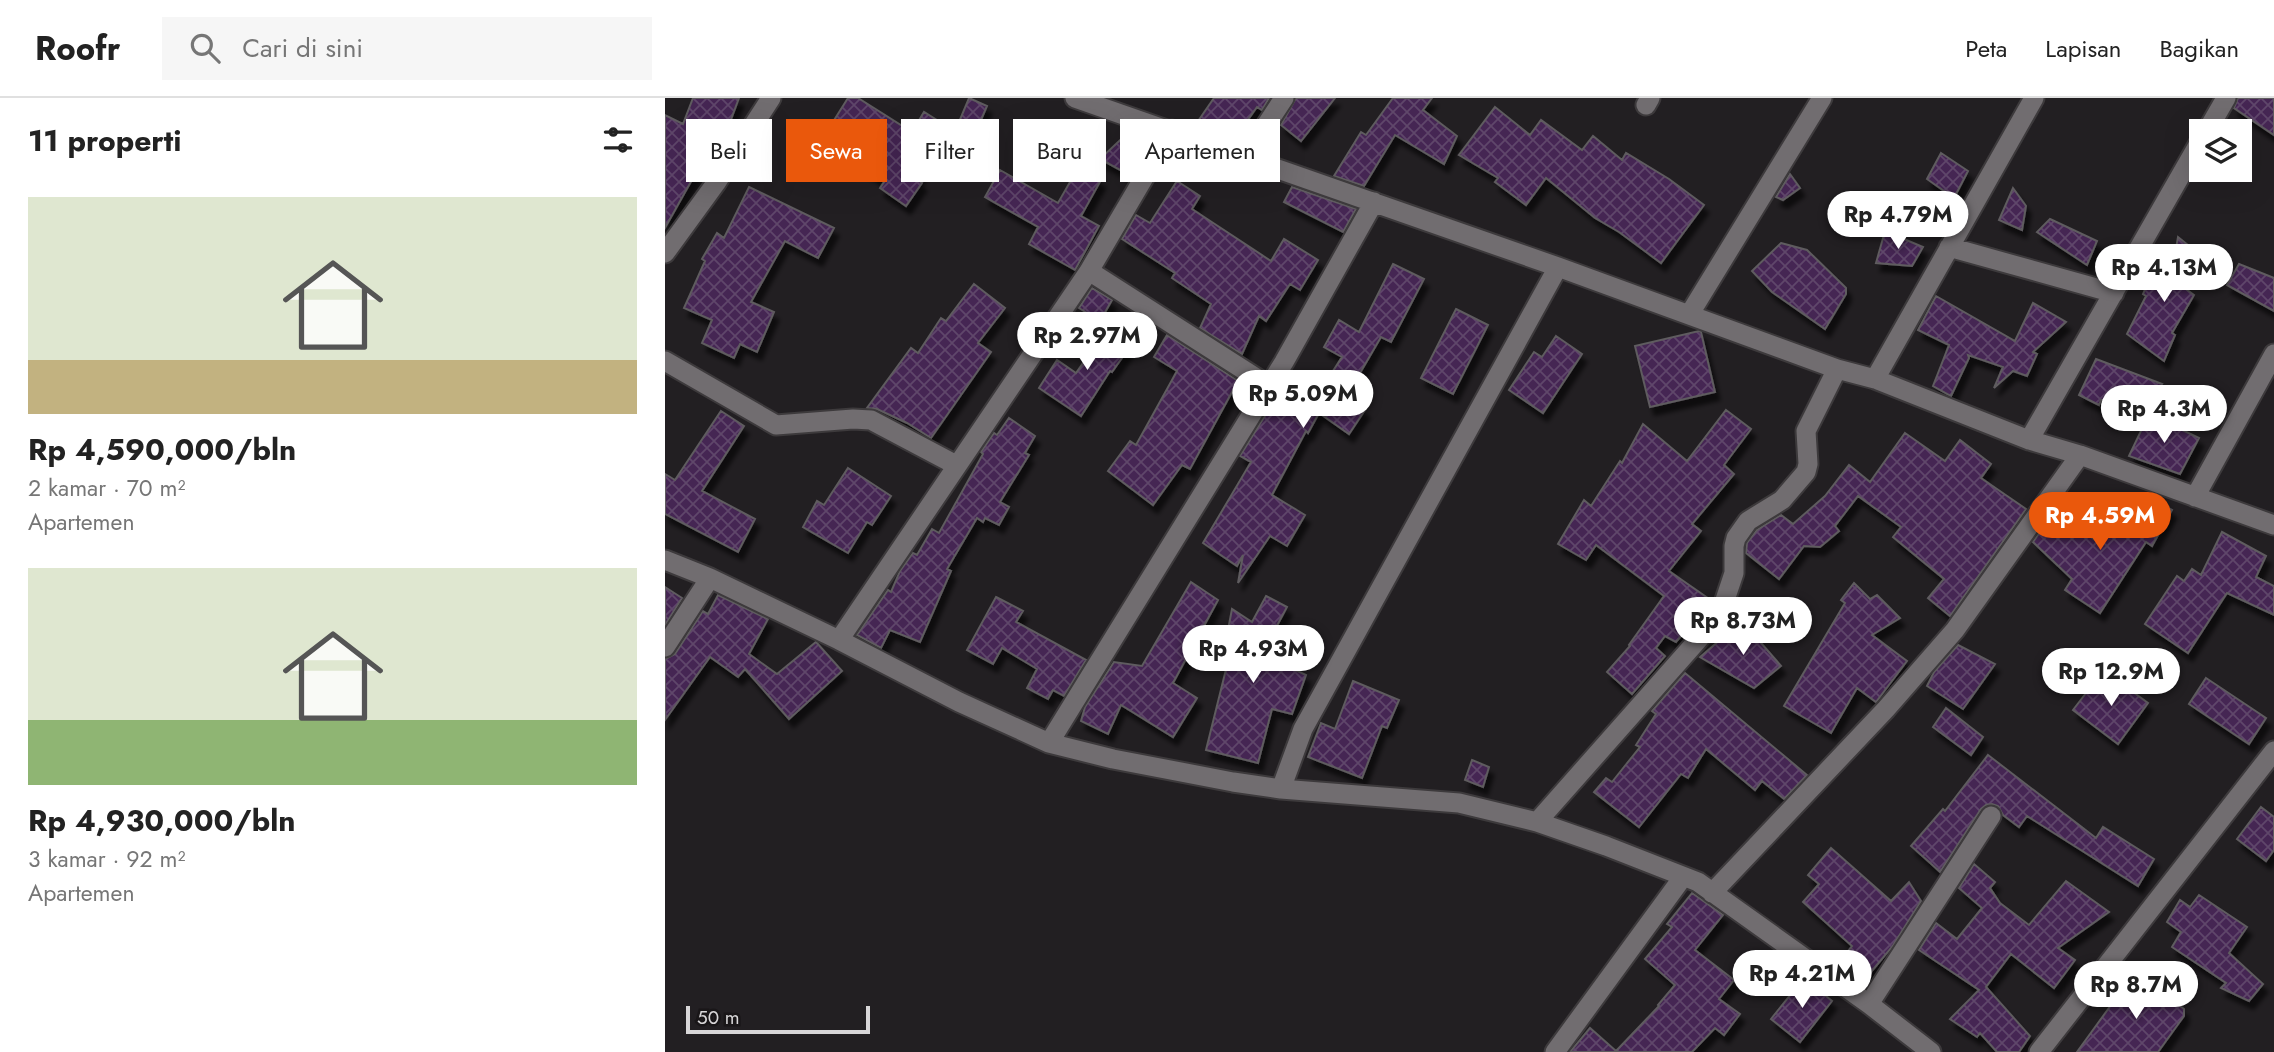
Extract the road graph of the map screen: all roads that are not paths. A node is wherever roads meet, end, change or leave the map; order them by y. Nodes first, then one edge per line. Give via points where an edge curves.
1 (771, 98) edge
2 (1076, 98) edge
3 (1284, 98) edge
4 (1822, 98) edge
5 (2034, 98) edge
6 (2226, 98) edge
7 (1139, 119) edge
8 (1270, 119) edge
9 (2214, 119) edge
10 (2189, 162) edge
11 (1280, 168) edge
12 (1141, 182) edge
13 (1374, 202) junction
14 (1949, 247) junction
15 (665, 253) edge
16 (1558, 267) junction
17 (1089, 271) junction
18 (2114, 293) junction
19 (1689, 315) junction
20 (2274, 354) edge
21 (665, 361) edge
22 (1837, 369) junction
23 (1875, 379) junction
24 (1269, 386) junction
25 (2029, 440) junction
26 (2080, 455) junction
27 (957, 465) junction
28 (2195, 498) junction
29 (2274, 525) edge
30 (665, 560) edge
31 (710, 578) junction
32 (839, 640) junction
33 (665, 647) edge
34 (1049, 743) junction
35 (2274, 751) edge
36 (1281, 789) junction
37 (1991, 816) dead end
38 (1537, 822) junction
39 (1683, 877) junction
40 (1712, 893) junction
41 (1869, 1004) junction
42 (1555, 1052) edge
43 (1931, 1052) edge
44 (2039, 1052) edge

1 - 15 street
2 - 7 street
3 - 8 street
4 - 19 street
5 - 14 street
6 - 9 street
10 - 18 street
11 - 13 street
12 - 17 street
13 - 16 street
13 - 24 street
14 - 18 street
14 - 23 street
16 - 19 street
16 - 36 street via 1303,729
17 - 24 street
17 - 27 street
18 - 25 street
19 - 22 street
20 - 28 street
21 - 27 street via 776,425 871,420
22 - 23 street
22 - 38 street via 1806,430 1806,472 1782,500 1748,521 1736,538 1734,573 1720,615
23 - 25 street
24 - 34 street
25 - 26 street
26 - 28 street
26 - 40 street via 1955,630
27 - 32 street
28 - 29 street
30 - 31 street
31 - 32 street
31 - 33 street
32 - 34 street
34 - 36 street
35 - 44 street
36 - 38 street via 1459,803
37 - 41 street
38 - 39 street
39 - 40 street
39 - 42 street
40 - 41 street
41 - 43 street

